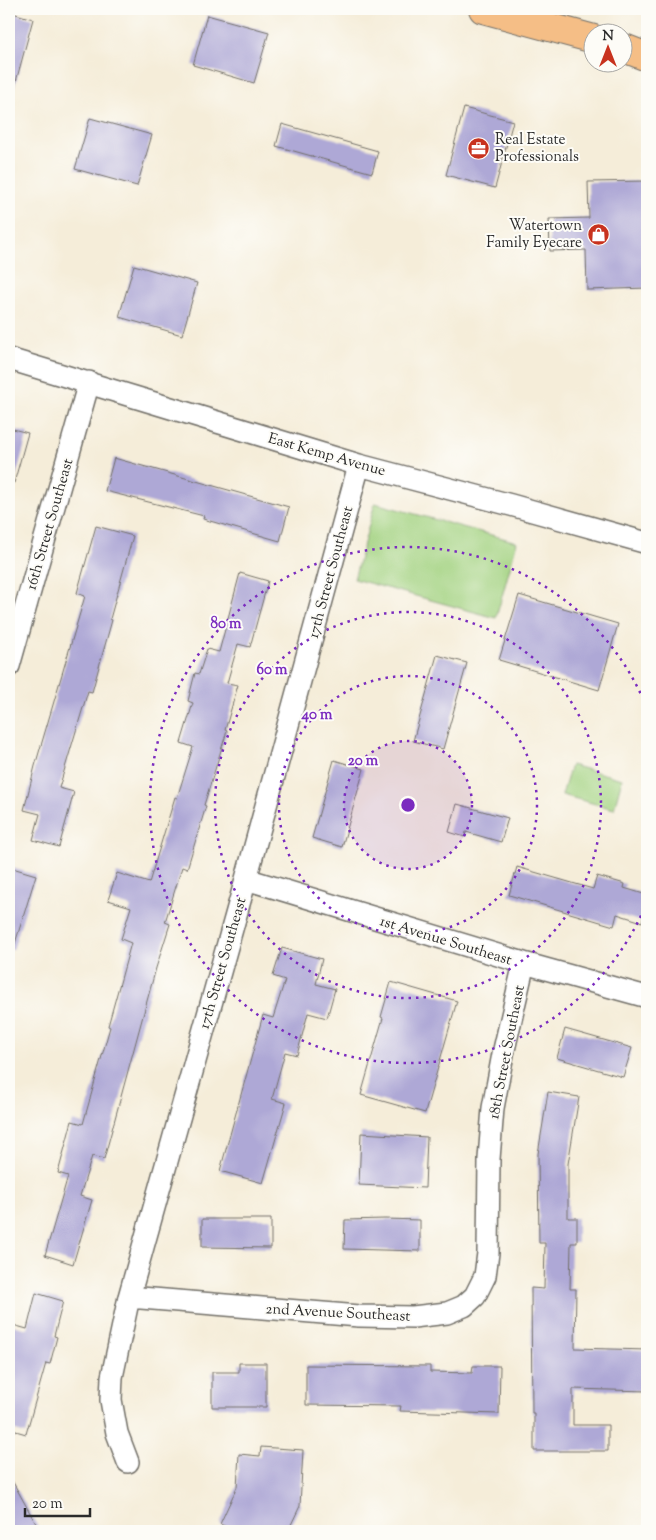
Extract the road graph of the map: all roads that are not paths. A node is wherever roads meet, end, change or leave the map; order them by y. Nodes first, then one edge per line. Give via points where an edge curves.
1 (483, 9) edge
2 (584, 35) edge
3 (634, 52) edge
4 (647, 57) edge
5 (9, 359) edge
6 (89, 382) junction
7 (359, 465) junction
8 (647, 543) edge
9 (9, 666) edge
10 (246, 879) junction
11 (524, 963) junction
12 (647, 997) edge
13 (488, 1231) joint
14 (129, 1297) junction
15 (128, 1462) dead end

1 - 2 main road
3 - 4 main road
5 - 6 street, East Kemp Avenue
6 - 7 street, East Kemp Avenue
6 - 9 street, 16th Street Southeast
7 - 8 street, East Kemp Avenue
7 - 10 street, 17th Street Southeast
10 - 11 street, 1st Avenue Southeast
10 - 14 street, 17th Street Southeast
11 - 12 street, 1st Avenue Southeast
11 - 13 street, 18th Street Southeast via 493,1108
13 - 14 street, 2nd Avenue Southeast via 485,1276 476,1296 464,1306 447,1313 413,1317 359,1316
14 - 15 street, 17th Street Southeast via 112,1377 111,1400 117,1434

